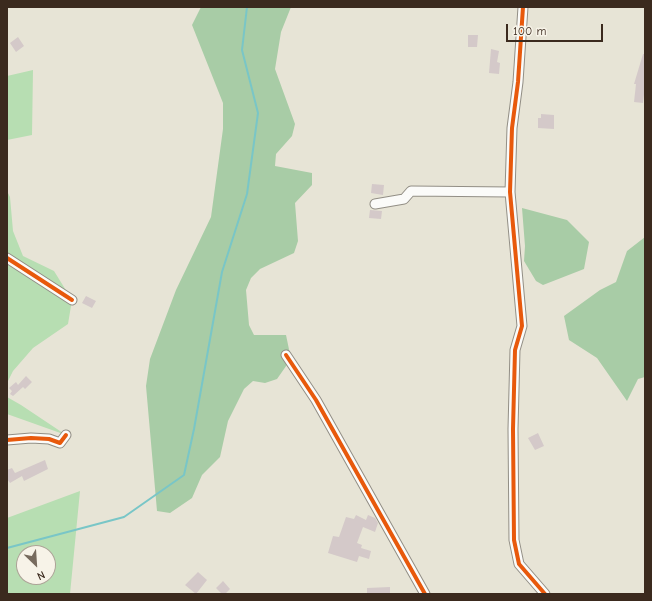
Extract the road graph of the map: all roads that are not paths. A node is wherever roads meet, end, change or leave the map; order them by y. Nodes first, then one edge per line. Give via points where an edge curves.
1 (523, 7) edge
2 (510, 192) junction
3 (375, 204) dead end
4 (7, 258) edge
5 (72, 300) dead end
6 (286, 354) dead end
7 (66, 435) dead end
8 (7, 440) edge
9 (425, 594) edge
10 (545, 594) edge

1 - 2 street via 523,30 512,128
2 - 3 street via 411,191 404,199
2 - 10 street via 522,326 515,350 514,540 519,564
4 - 5 street
6 - 9 street via 334,432
7 - 8 street via 60,443 49,439

